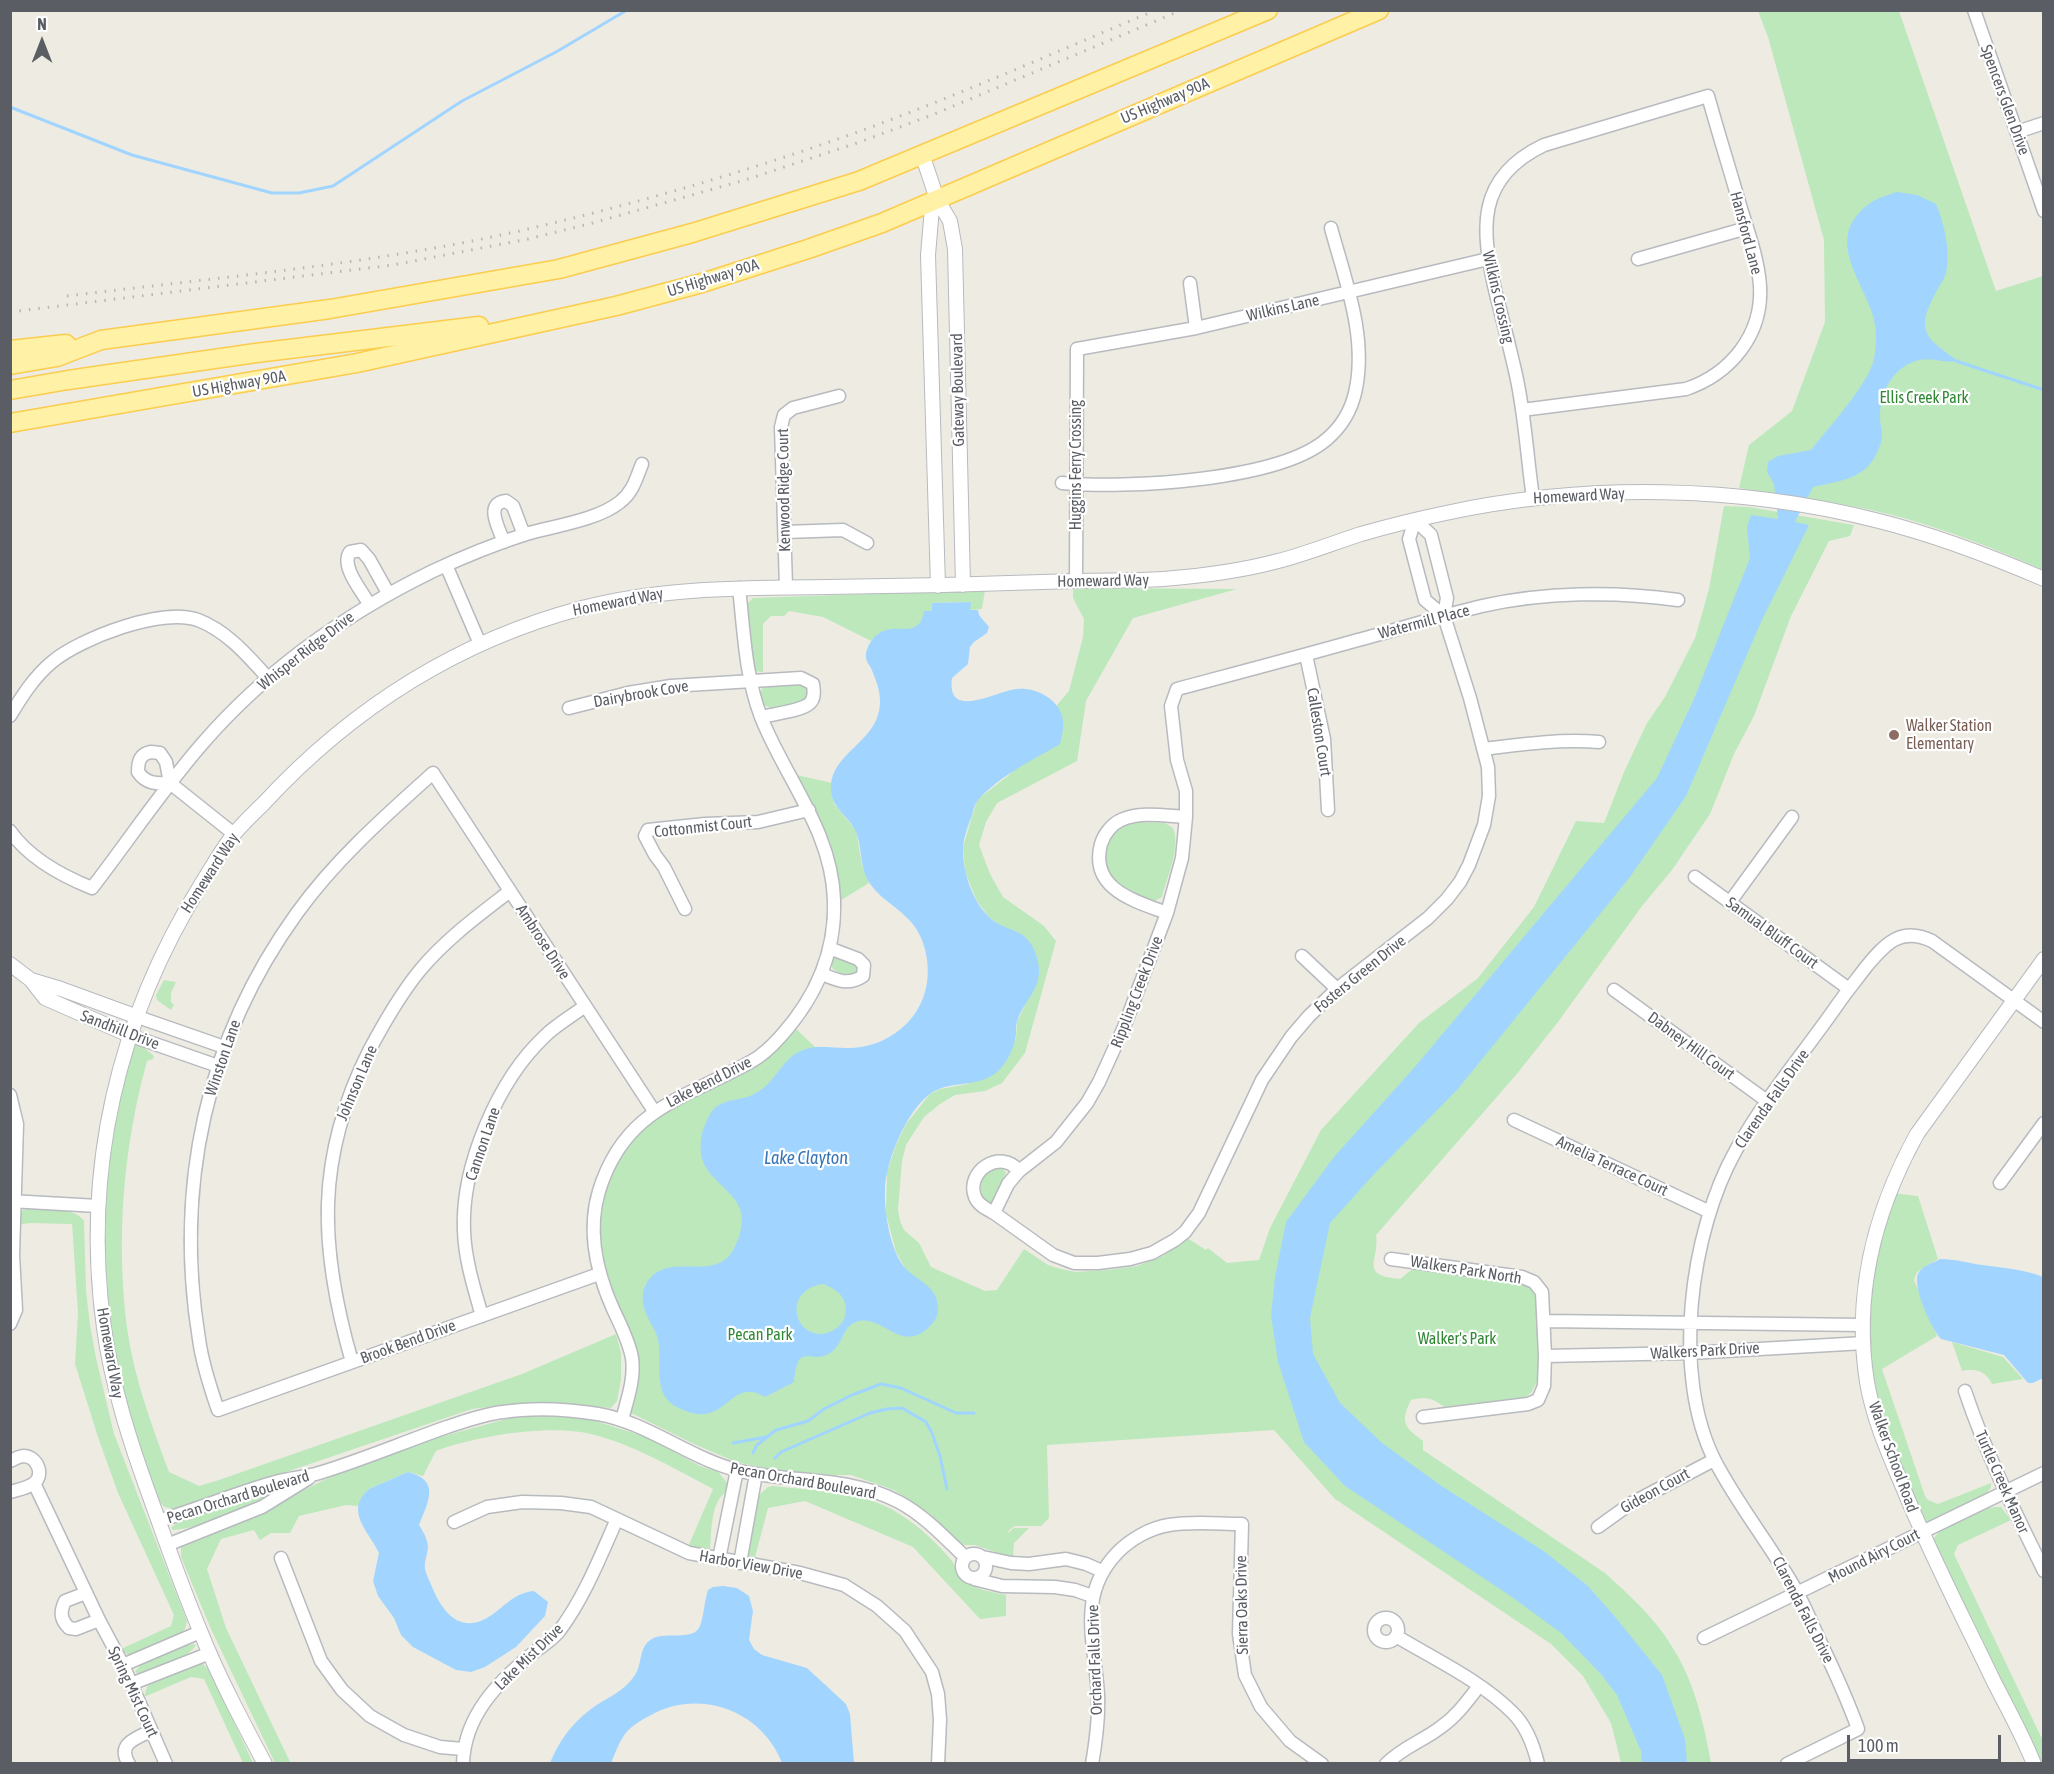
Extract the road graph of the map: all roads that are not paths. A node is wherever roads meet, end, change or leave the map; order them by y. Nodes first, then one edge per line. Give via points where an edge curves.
1 (1268, 10) edge
2 (1379, 10) edge
3 (1974, 10) edge
4 (1708, 96) joint
5 (2043, 123) edge
6 (2017, 132) junction
7 (922, 154) junction
8 (937, 199) junction
9 (2043, 211) edge
10 (1331, 228) dead end
11 (1747, 228) junction
12 (1488, 259) junction
13 (1638, 259) dead end
14 (1190, 283) dead end
15 (1348, 292) junction
16 (558, 318) junction
17 (1196, 328) junction
18 (101, 340) junction
19 (1077, 349) joint
20 (10, 350) edge
21 (10, 365) edge
22 (10, 390) edge
23 (839, 396) dead end
24 (1522, 410) junction
25 (10, 423) edge
26 (642, 464) dead end
27 (1062, 483) dead end
28 (1076, 484) junction
29 (1533, 498) junction
30 (1415, 520) junction
31 (785, 532) junction
32 (524, 535) junction
33 (504, 542) junction
34 (867, 543) dead end
35 (446, 565) junction
36 (2043, 579) edge
37 (1076, 581) junction
38 (963, 585) junction
39 (938, 586) junction
40 (786, 587) junction
41 (739, 588) junction
42 (388, 593) junction
43 (1678, 600) dead end
44 (369, 604) junction
45 (1444, 616) junction
46 (480, 644) junction
47 (1306, 655) junction
48 (268, 678) junction
49 (749, 682) junction
50 (1177, 689) joint
51 (570, 708) dead end
52 (10, 716) edge
53 (761, 717) junction
54 (1599, 742) dead end
55 (1484, 749) junction
56 (433, 773) joint
57 (170, 783) junction
58 (809, 810) junction
59 (1328, 810) dead end
60 (1186, 817) junction
61 (1792, 817) dead end
62 (10, 831) edge
63 (234, 834) junction
64 (1695, 877) dead end
65 (510, 891) junction
66 (1730, 902) junction
67 (685, 909) dead end
68 (1167, 913) junction
69 (829, 948) junction
70 (1302, 956) dead end
71 (2043, 959) edge
72 (10, 964) edge
73 (822, 974) junction
74 (31, 980) junction
75 (1337, 989) junction
76 (1849, 989) junction
77 (1614, 990) dead end
78 (2014, 1000) junction
79 (585, 1006) junction
80 (135, 1016) junction
81 (2043, 1022) edge
82 (129, 1035) junction
83 (224, 1047) junction
84 (218, 1066) junction
85 (10, 1095) edge
86 (1767, 1101) junction
87 (654, 1111) junction
88 (1514, 1120) dead end
89 (2043, 1123) edge
90 (1019, 1171) junction
91 (2000, 1183) dead end
92 (12, 1201) edge
93 (98, 1206) junction
94 (1710, 1212) junction
95 (994, 1213) junction
96 (1391, 1259) dead end
97 (599, 1274) junction
98 (482, 1316) junction
99 (1545, 1321) junction
100 (1691, 1323) junction
101 (10, 1324) edge
102 (1863, 1325) junction
103 (1864, 1343) junction
104 (1690, 1353) junction
105 (1545, 1356) junction
106 (352, 1362) junction
107 (1965, 1391) dead end
108 (218, 1410) joint
109 (1423, 1417) dead end
110 (622, 1420) junction
111 (1714, 1460) junction
112 (10, 1461) edge
113 (737, 1470) junction
114 (318, 1473) junction
115 (2043, 1473) edge
116 (756, 1474) junction
117 (34, 1483) junction
118 (10, 1492) edge
119 (2005, 1492) junction
120 (617, 1519) junction
121 (158, 1521) junction
122 (454, 1522) dead end
123 (727, 1522) junction
124 (1242, 1524) joint
125 (747, 1526) junction
126 (1598, 1527) dead end
127 (1921, 1532) junction
128 (167, 1545) junction
129 (965, 1557) junction
130 (983, 1557) junction
131 (281, 1558) dead end
132 (719, 1559) junction
133 (740, 1563) junction
134 (1102, 1571) junction
135 (2043, 1571) edge
136 (974, 1579) junction
137 (86, 1593) junction
138 (1798, 1594) junction
139 (1092, 1596) junction
140 (99, 1620) junction
141 (200, 1632) junction
142 (1396, 1636) dead end
143 (1704, 1638) dead end
144 (210, 1653) junction
145 (123, 1665) junction
146 (131, 1684) junction
147 (1479, 1686) junction
148 (151, 1731) junction
149 (463, 1749) junction
150 (161, 1762) edge
151 (129, 1764) edge
152 (265, 1764) edge
153 (463, 1764) edge
154 (938, 1764) edge
155 (1092, 1764) edge
156 (1322, 1764) edge
157 (1386, 1764) edge
158 (1538, 1764) edge
159 (1787, 1764) edge
160 (2034, 1764) edge

1 - 7 main road
2 - 8 main road, US Highway 90A
3 - 6 street, Spencers Glen Drive
4 - 11 street, Hansford Lane
4 - 12 street, Wilkins Crossing via 1530,152 1511,168 1493,195 1485,231
5 - 6 street
6 - 9 street, Spencers Glen Drive
7 - 8 street, Gateway Boulevard
7 - 18 main road via 859,181 790,203 559,269 330,309
8 - 16 main road, US Highway 90A via 808,249 616,306
8 - 38 street, Gateway Boulevard via 950,221 955,249
8 - 39 street, Gateway Boulevard via 932,208 928,255
10 - 15 street
11 - 13 street
11 - 24 street, Hansford Lane via 1759,277 1758,312 1744,347 1723,370 1676,392
12 - 15 street, Wilkins Lane
12 - 24 street, Wilkins Crossing
14 - 17 street
15 - 17 street, Wilkins Lane
15 - 28 street via 1358,338 1358,374 1350,408 1328,439 1306,452 1268,465 1212,477
16 - 22 main road via 256,353
16 - 25 main road, US Highway 90A via 357,363
17 - 19 street, Wilkins Lane
18 - 20 main road
18 - 21 main road via 57,357
19 - 28 street, Huggins Ferry Crossing
23 - 31 street, Kenwood Ridge Court via 793,408 783,415
24 - 29 street, Wilkins Crossing
26 - 32 street, Whisper Ridge Drive via 632,490 615,506 594,516
27 - 28 street
28 - 37 street, Huggins Ferry Crossing
29 - 30 street, Homeward Way
29 - 36 street, Homeward Way via 1650,493 1721,495 1818,508 1885,522 1947,541
30 - 37 street, Homeward Way via 1227,572 1162,579
30 - 45 street, Fosters Green Drive via 1431,535 1447,598
30 - 45 street, Fosters Green Drive via 1409,539 1425,600
31 - 34 street via 843,530
31 - 40 street, Kenwood Ridge Court
32 - 33 street, Whisper Ridge Drive
32 - 33 street via 513,506 500,501 493,511
33 - 35 street, Whisper Ridge Drive
35 - 42 street, Whisper Ridge Drive
35 - 46 street
37 - 38 street, Homeward Way
38 - 39 street, Homeward Way
39 - 40 street, Homeward Way
40 - 41 street, Homeward Way
41 - 46 street, Homeward Way via 626,598 552,617
41 - 49 street, Lake Bend Drive
42 - 44 street, Whisper Ridge Drive
42 - 44 street via 361,550 350,552 347,565
43 - 45 street, Watermill Place via 1622,595 1548,597
44 - 48 street, Whisper Ridge Drive
45 - 47 street, Watermill Place
45 - 55 street, Fosters Green Drive
46 - 63 street, Homeward Way via 414,678 345,727 289,776
47 - 50 street, Watermill Place
47 - 59 street, Calleston Court via 1324,739
48 - 52 street via 237,644 212,627 185,617 162,618 100,636 64,654 36,678
48 - 57 street, Whisper Ridge Drive via 216,729
49 - 51 street, Dairybrook Cove via 671,686
49 - 53 street, Lake Bend Drive
49 - 53 street via 801,678 813,684 811,703
50 - 60 street, Rippling Creek Drive via 1171,706 1177,760 1186,791
53 - 58 street, Lake Bend Drive
54 - 55 street via 1564,740
55 - 75 street, Fosters Green Drive via 1488,767 1487,810 1476,848 1460,882 1428,918
56 - 65 street, Ambrose Drive
56 - 83 street, Winston Lane via 353,848 298,911 270,952
57 - 62 street, Whisper Ridge Drive via 92,888 58,872
57 - 63 street
58 - 67 street, Cottonmist Court via 758,822 648,830 647,843
58 - 69 street, Lake Bend Drive via 833,886
60 - 68 street, Rippling Creek Drive via 1182,858
60 - 68 street via 1140,815 1120,820 1102,839 1099,851 1108,884 1119,893
61 - 66 street
63 - 80 street, Homeward Way via 169,939
64 - 66 street, Samual Bluff Court
65 - 79 street, Ambrose Drive
65 - 106 street, Johnson Lane via 449,940 416,976 379,1033 342,1114 326,1216 329,1266
66 - 76 street, Samual Bluff Court
68 - 90 street, Rippling Creek Drive via 1100,1082 1056,1142
69 - 73 street, Lake Bend Drive
69 - 73 street via 858,959 864,971 852,982
70 - 75 street
71 - 78 street, Walker School Road
72 - 74 street, Sandhill Drive
73 - 87 street, Lake Bend Drive via 789,1026 754,1060
74 - 80 street, Sandhill Drive
74 - 82 street, Sandhill Drive via 45,998
75 - 95 street, Fosters Green Drive via 1309,1016 1274,1060 1204,1203 1192,1224 1175,1240 1152,1253 1130,1259 1066,1261
76 - 78 street, Clarenda Falls Drive via 1881,948 1911,934 1932,941
76 - 86 street, Clarenda Falls Drive
77 - 86 street, Dabney Hill Court
78 - 81 street, Clarenda Falls Drive
78 - 102 street, Walker School Road via 1905,1156 1882,1210 1869,1256
79 - 87 street, Ambrose Drive
79 - 98 street, Cannon Lane via 546,1035 526,1056 485,1127 466,1193 464,1230 472,1285
80 - 82 street, Homeward Way
80 - 83 street, Sandhill Drive
82 - 84 street, Sandhill Drive
82 - 93 street, Homeward Way via 108,1116
83 - 84 street, Winston Lane
84 - 108 street, Winston Lane via 195,1168 190,1258 199,1342
85 - 92 street via 17,1124
86 - 94 street, Clarenda Falls Drive via 1735,1152
87 - 97 street, Lake Bend Drive via 624,1141 599,1191 594,1220
88 - 94 street, Amelia Terrace Court
89 - 91 street
90 - 95 street, Rippling Creek Drive
90 - 95 street via 1008,1162 981,1168 975,1198
92 - 93 street
92 - 101 street via 15,1310
93 - 121 street, Homeward Way via 99,1287 111,1370
94 - 100 street, Clarenda Falls Drive via 1696,1268
96 - 99 street, Walkers Park North via 1522,1277 1534,1282 1542,1292
97 - 98 street, Brook Bend Drive
97 - 110 street, Lake Bend Drive via 632,1361
98 - 106 street, Brook Bend Drive
99 - 100 street, Walkers Park Drive
99 - 105 street, Walkers Park North
100 - 102 street, Walkers Park Drive
100 - 104 street, Clarenda Falls Drive
102 - 103 street, Walker School Road
103 - 104 street, Walkers Park Drive
103 - 127 street, Walker School Road via 1875,1416
104 - 105 street, Walkers Park Drive
104 - 111 street, Clarenda Falls Drive via 1700,1420
105 - 109 street, Walkers Park North via 1544,1386 1538,1400
106 - 108 street, Brook Bend Drive
107 - 119 street, Turtle Creek Manor
110 - 113 street, Pecan Orchard Boulevard
110 - 114 street, Pecan Orchard Boulevard via 575,1410 503,1412 466,1421
111 - 126 street, Gideon Court via 1630,1504
111 - 138 street, Clarenda Falls Drive
112 - 117 street, Spring Mist Court via 21,1456 34,1460 39,1470
113 - 116 street, Pecan Orchard Boulevard
113 - 123 street
114 - 121 street, Pecan Orchard Boulevard
114 - 128 street, Pecan Orchard Boulevard via 262,1507
115 - 119 street, Mound Airy Court
116 - 125 street
116 - 129 street, Pecan Orchard Boulevard via 857,1487 890,1498 919,1515
117 - 118 street
117 - 137 street, Spring Mist Court
119 - 127 street, Mound Airy Court
119 - 135 street, Turtle Creek Manor
120 - 122 street, Harbor View Drive via 591,1507 522,1502 487,1507
120 - 132 street, Harbor View Drive via 689,1553
120 - 149 street, Lake Mist Drive via 580,1600 559,1633 503,1680 484,1702
121 - 128 street, Homeward Way
123 - 125 street
123 - 132 street
124 - 134 street, Orchard Falls Drive via 1175,1524 1151,1530 1122,1548
124 - 156 street, Sierra Oaks Drive via 1239,1634 1245,1675 1261,1707 1290,1741
125 - 133 street
127 - 138 street, Mound Airy Court
127 - 160 street, Walker School Road
128 - 141 street, Homeward Way
129 - 130 street
129 - 136 street, Pecan Orchard Boulevard via 962,1571
130 - 134 street via 1029,1564 1066,1559
130 - 136 street via 986,1570
131 - 149 street via 321,1661 342,1689 370,1716 404,1735 440,1747
132 - 133 street, Harbor View Drive
133 - 154 street, Harbor View Drive via 844,1585 877,1606 905,1631 932,1672 938,1694
134 - 139 street, Orchard Falls Drive
136 - 139 street via 1002,1586 1055,1587
137 - 140 street, Spring Mist Court
137 - 140 street via 65,1601 61,1617 69,1628 76,1629
138 - 143 street, Mound Airy Court
138 - 159 street, Clarenda Falls Drive via 1858,1729
139 - 155 street, Orchard Falls Drive via 1098,1697
140 - 145 street, Spring Mist Court
141 - 144 street, Homeward Way
141 - 145 street
142 - 147 street
144 - 146 street
144 - 152 street, Homeward Way
145 - 146 street, Spring Mist Court
146 - 148 street, Spring Mist Court
147 - 157 street via 1442,1727 1403,1749
147 - 158 street via 1515,1714 1528,1735
148 - 150 street, Spring Mist Court
148 - 151 street via 129,1741 125,1747
149 - 153 street, Lake Mist Drive

